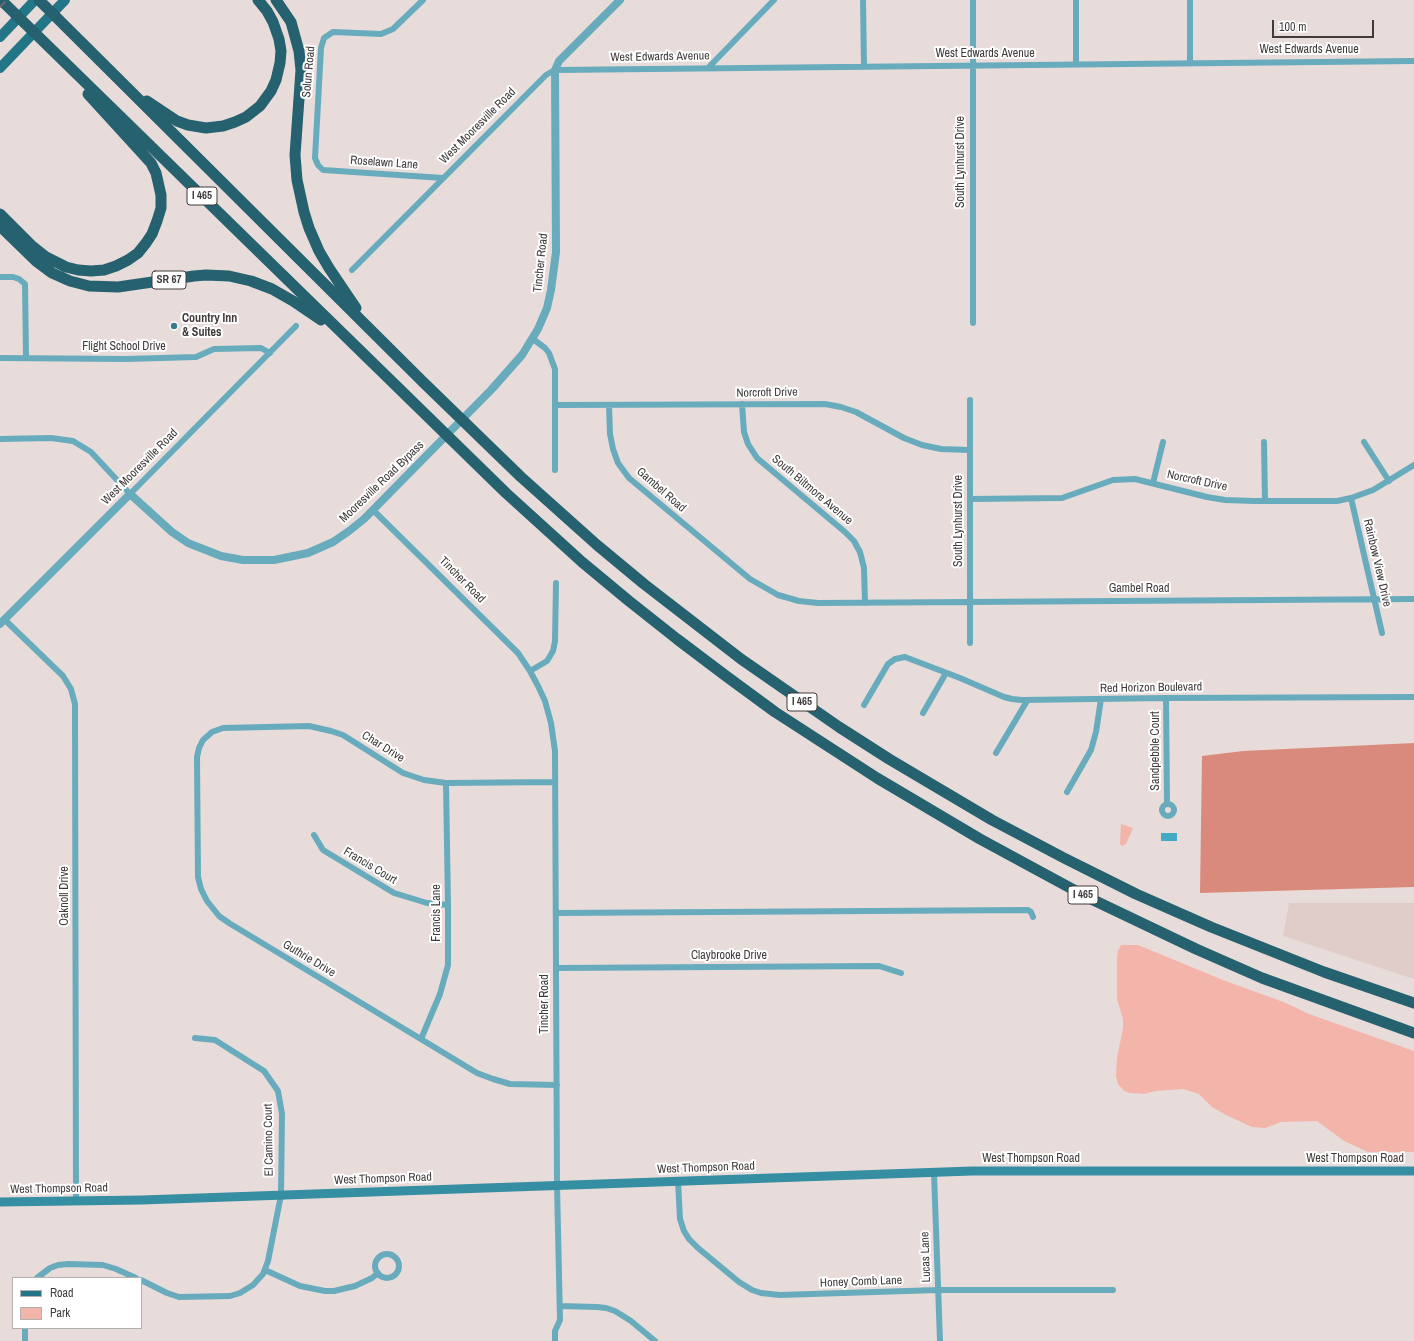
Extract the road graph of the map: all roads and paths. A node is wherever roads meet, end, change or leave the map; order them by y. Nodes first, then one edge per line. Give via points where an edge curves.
1 (1, 0) edge
2 (35, 0) edge
3 (39, 0) edge
4 (65, 0) edge
5 (258, 0) edge
6 (276, 0) edge
7 (423, 0) edge
8 (620, 0) edge
9 (774, 0) edge
10 (863, 0) edge
11 (973, 0) edge
12 (1076, 0) edge
13 (1190, 0) edge
14 (0, 37) edge
15 (61, 59) junction
16 (1414, 61) edge
17 (1190, 62) junction
18 (1076, 64) junction
19 (972, 65) junction
20 (864, 66) junction
21 (0, 68) edge
22 (708, 68) junction
23 (555, 70) junction
24 (123, 85) junction
25 (323, 170) joint
26 (443, 178) junction
27 (0, 214) edge
28 (0, 226) edge
29 (352, 270) dead end
30 (0, 277) edge
31 (973, 323) dead end
32 (296, 326) dead end
33 (371, 330) junction
34 (343, 334) junction
35 (533, 339) junction
36 (270, 353) junction
37 (26, 357) junction
38 (0, 358) edge
39 (970, 400) dead end
40 (742, 404) junction
41 (556, 405) junction
42 (609, 405) junction
43 (0, 439) edge
44 (1163, 442) dead end
45 (1264, 442) dead end
46 (1364, 442) dead end
47 (970, 450) junction
48 (1414, 464) edge
49 (554, 470) dead end
50 (1389, 481) junction
51 (1153, 483) junction
52 (130, 494) junction
53 (1351, 498) junction
54 (970, 499) junction
55 (1265, 501) junction
56 (373, 510) junction
57 (556, 583) dead end
58 (1375, 599) junction
59 (1414, 599) edge
60 (970, 601) junction
61 (865, 603) junction
62 (2, 621) edge
63 (1382, 633) dead end
64 (970, 642) dead end
65 (530, 671) junction
66 (946, 673) junction
67 (1414, 697) edge
68 (1166, 698) junction
69 (1101, 699) junction
70 (1027, 701) junction
71 (864, 705) dead end
72 (923, 713) dead end
73 (204, 739) joint
74 (996, 753) dead end
75 (555, 782) junction
76 (446, 783) junction
77 (1067, 792) dead end
78 (1167, 804) dead end
79 (314, 835) dead end
80 (448, 905) junction
81 (556, 913) junction
82 (1033, 917) dead end
83 (557, 968) junction
84 (901, 973) dead end
85 (1414, 1003) edge
86 (1414, 1033) edge
87 (195, 1038) dead end
88 (421, 1039) junction
89 (557, 1084) junction
90 (1414, 1171) edge
91 (934, 1173) junction
92 (678, 1181) junction
93 (557, 1185) junction
94 (281, 1195) junction
95 (76, 1201) junction
96 (0, 1202) edge
97 (265, 1270) junction
98 (378, 1273) dead end
99 (38, 1277) edge
100 (134, 1277) edge
101 (142, 1280) edge
102 (938, 1290) junction
103 (1113, 1290) dead end
104 (560, 1306) junction
105 (25, 1329) edge
106 (25, 1341) edge
107 (555, 1341) edge
108 (655, 1341) edge
109 (940, 1341) edge

1 - 15 highway, I 465
2 - 14 main road
3 - 24 highway, I 465
4 - 21 main road
5 - 24 highway via 271,16 278,33 280,63 276,80 268,96 246,117 218,127 188,125 168,116
6 - 33 highway via 290,22 300,51 295,155 305,216 316,245 329,268
7 - 25 street, Solun Road via 393,29 381,34 333,32 324,38 321,48 315,158
8 - 23 street, West Mooresville Road via 559,61
9 - 22 street
10 - 20 street
11 - 19 street, South Lynhurst Drive
12 - 18 street
13 - 17 street
15 - 27 highway via 67,72 151,164 161,195 158,222 138,253 104,270 91,271 66,267 46,257
15 - 34 highway, I 465
16 - 17 street, West Edwards Avenue
17 - 18 street, West Edwards Avenue
18 - 19 street, West Edwards Avenue
19 - 20 street, West Edwards Avenue
19 - 31 street, South Lynhurst Drive
20 - 22 street, West Edwards Avenue
22 - 23 street, West Edwards Avenue
23 - 26 street, West Mooresville Road via 546,75
23 - 35 street, Tincher Road via 555,265 547,308
24 - 33 highway, I 465
25 - 26 street, Roselawn Lane
26 - 29 street, West Mooresville Road
28 - 34 highway, SR 67 via 36,261 52,273 70,281 89,286 118,287 194,276 229,276 251,281 277,292
30 - 37 street via 13,277 25,284
32 - 36 street, West Mooresville Road
33 - 85 highway, I 465 via 521,477 597,545 698,627 789,694 839,727 992,820 1130,891 1286,958
34 - 86 highway, I 465 via 506,493 582,562 689,649 825,745 980,840 1123,915 1262,978
35 - 41 street via 545,348 554,362
35 - 56 street, Mooresville Road Bypass via 512,368
36 - 37 street, Flight School Drive via 261,348 214,349 196,357
36 - 52 street, West Mooresville Road
37 - 38 street, Flight School Drive
39 - 47 street, South Lynhurst Drive
40 - 42 street, Norcroft Drive
40 - 47 street, Norcroft Drive via 819,403 841,407 856,412 917,444 941,449
40 - 61 street, South Biltmore Avenue via 744,432 757,458 854,541 864,568
41 - 42 street, Norcroft Drive
41 - 49 street
42 - 61 street, Gambel Road via 611,444 618,463 627,475 755,583 787,598 805,602
43 - 52 street via 51,438 73,441 91,452
44 - 51 street
45 - 55 street
46 - 50 street
47 - 54 street, South Lynhurst Drive
48 - 50 street, Norcroft Drive
50 - 53 street, Norcroft Drive
51 - 54 street, Norcroft Drive via 1135,479 1113,480 1071,496 1058,498
51 - 55 street, Norcroft Drive via 1219,499
52 - 56 street, Mooresville Road Bypass via 188,543 221,556 244,560 274,560 308,553 343,536
52 - 62 street, West Mooresville Road
53 - 55 street, Norcroft Drive via 1332,501
53 - 58 street, Rainbow View Drive
54 - 60 street, South Lynhurst Drive
56 - 65 street, Tincher Road via 518,653
57 - 65 street via 552,655
58 - 59 street, Gambel Road
58 - 60 street, Gambel Road
58 - 63 street, Rainbow View Drive
60 - 61 street, Gambel Road
60 - 64 street, South Lynhurst Drive
62 - 95 street, Oaknoll Drive via 63,676 71,689 75,704
65 - 75 street, Tincher Road via 543,696 551,723
66 - 70 street, Red Horizon Boulevard via 1012,700
66 - 71 street, Red Horizon Boulevard via 909,658 897,658 888,664
66 - 72 street
67 - 68 street, Red Horizon Boulevard
68 - 69 street, Red Horizon Boulevard
68 - 78 street, Sandpebble Court
69 - 70 street, Red Horizon Boulevard
69 - 77 street via 1091,750
70 - 74 street
73 - 76 street, Char Drive via 222,728 316,727 343,735 403,772 424,780
73 - 88 street, Guthrie Drive via 197,756 198,867 201,889 212,908 230,923
75 - 76 street, Char Drive
75 - 81 street, Tincher Road
76 - 80 street, Francis Lane
79 - 80 street, Francis Court via 323,850 394,893 427,903
80 - 88 street, Francis Lane via 448,965 440,994
81 - 82 street via 1028,910
81 - 83 street, Tincher Road
83 - 84 street, Claybrooke Drive via 880,966
83 - 89 street, Tincher Road
87 - 94 street, El Camino Court via 215,1040 264,1071 278,1091 282,1114
88 - 89 street, Guthrie Drive via 477,1073 493,1079 510,1084
89 - 93 street, Tincher Road
90 - 91 main road, West Thompson Road
91 - 92 main road, West Thompson Road
91 - 102 street, Lucas Lane
92 - 93 main road, West Thompson Road
92 - 102 street, Honey Comb Lane via 680,1219 687,1236 739,1282 752,1290 780,1295
93 - 94 main road, West Thompson Road
93 - 104 street, Tincher Road
94 - 95 main road, West Thompson Road
94 - 97 street, El Camino Court
95 - 96 main road, West Thompson Road
97 - 98 street via 300,1286 325,1291 355,1286
97 - 101 street via 250,1288 236,1295 225,1296 179,1297
99 - 100 street via 55,1266 70,1264 103,1265
102 - 103 street, Honey Comb Lane
102 - 109 street, Lucas Lane
104 - 107 street, Tincher Road via 560,1322 555,1331
104 - 108 street via 597,1307 615,1311
105 - 106 street

